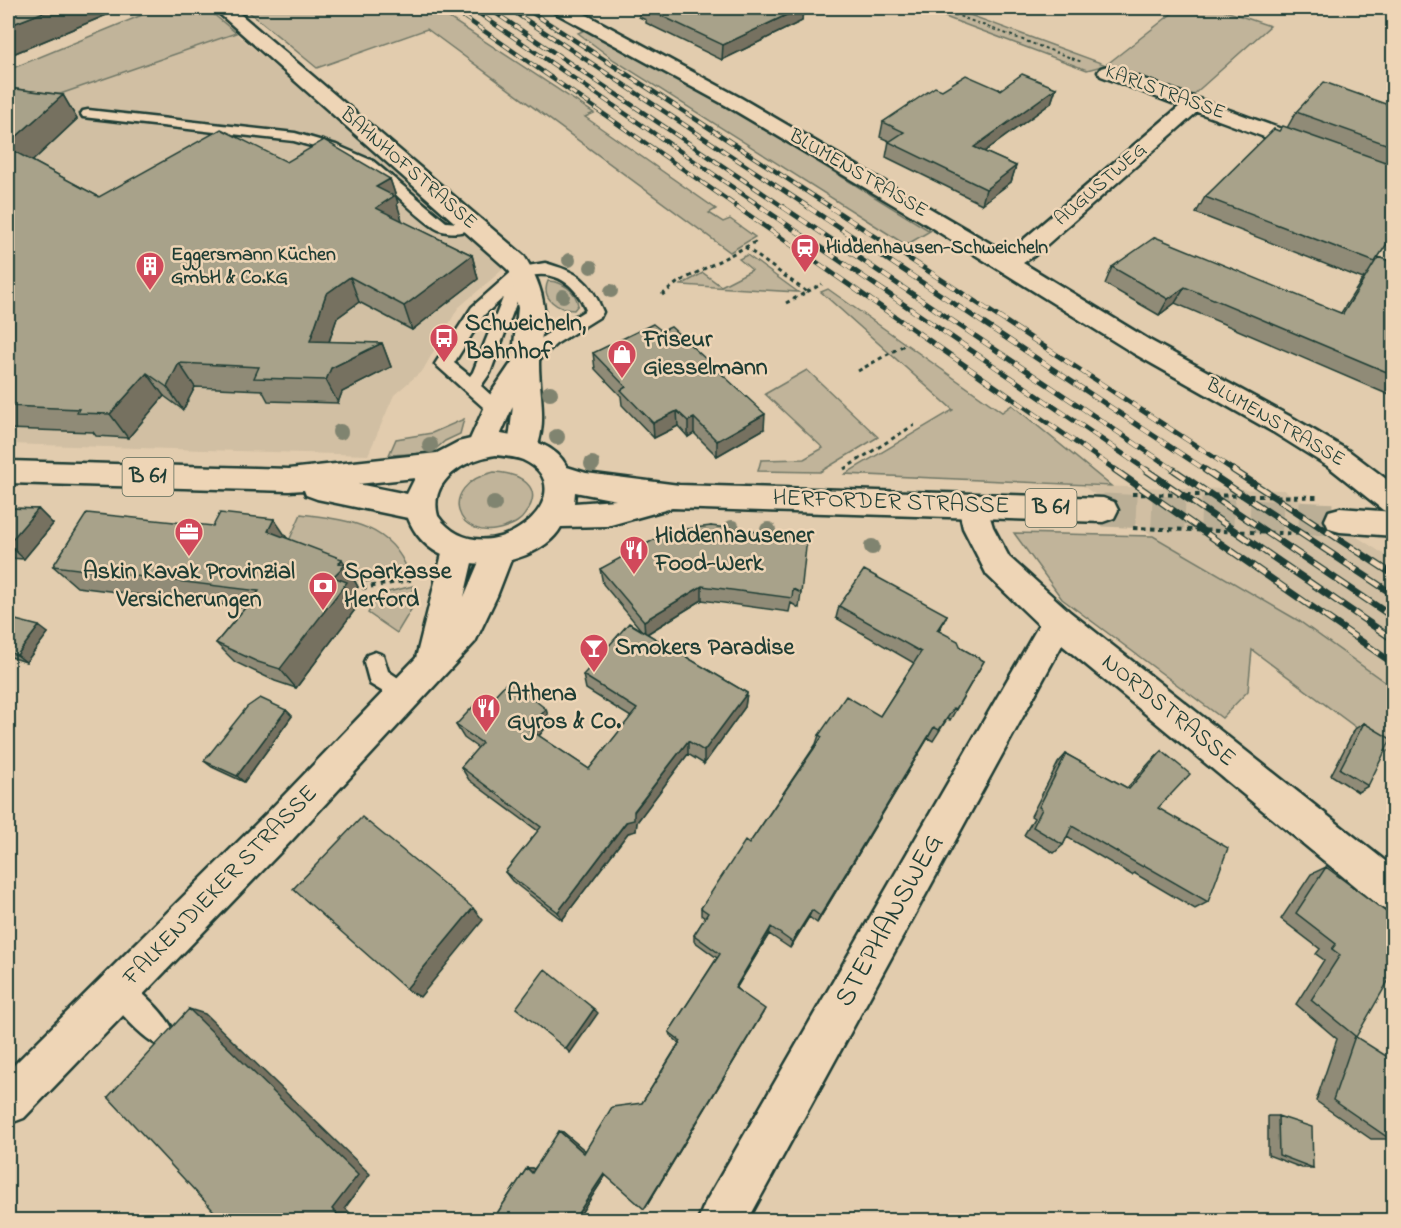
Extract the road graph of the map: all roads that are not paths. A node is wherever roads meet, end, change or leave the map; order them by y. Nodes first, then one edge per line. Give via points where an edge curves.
1 (222, 8) edge
2 (561, 8) edge
3 (1108, 72) road end
4 (1194, 104) junction
5 (88, 114) dead end
6 (367, 134) junction
7 (331, 148) junction
8 (1394, 178) edge
9 (471, 224) junction
10 (1005, 263) junction
11 (522, 272) junction
12 (525, 363) junction
13 (471, 388) junction
14 (498, 410) junction
15 (482, 446) junction
16 (524, 448) junction
17 (443, 464) junction
18 (8, 472) edge
19 (558, 475) junction
20 (288, 480) junction
21 (679, 497) junction
22 (1394, 502) edge
23 (973, 506) junction
24 (1117, 510) tunnel mouth
25 (555, 514) junction
26 (426, 521) junction
27 (1394, 524) edge
28 (1327, 527) tunnel mouth
29 (459, 550) junction
30 (498, 552) junction
31 (1058, 622) junction
32 (375, 662) dead end
33 (431, 667) junction
34 (405, 695) junction
35 (1394, 893) edge
36 (118, 990) junction
37 (160, 1032) dead end
38 (8, 1102) edge
39 (722, 1221) edge

1 - 6 street, BAHNHOFSTRASSE
2 - 10 street, BLUMENSTRASSE via 734,102
3 - 4 street, KARLSTRASSE
4 - 8 street, KARLSTRASSE
4 - 10 street, AUGUSTWEG
5 - 7 lane via 295,137
6 - 7 lane
6 - 9 street, BAHNHOFSTRASSE
7 - 9 lane via 368,164 442,226 459,228
9 - 11 street, BAHNHOFSTRASSE
10 - 22 street, BLUMENSTRASSE via 1142,347 1339,459
11 - 12 street, BAHNHOFSTRASSE via 531,308
11 - 12 lane via 545,268 570,276 587,292 595,312 550,340
11 - 13 lane via 481,373
11 - 13 lane via 478,312 444,364
12 - 14 street, BAHNHOFSTRASSE
12 - 16 street, BAHNHOFSTRASSE via 528,414
13 - 14 lane
14 - 15 street, BAHNHOFSTRASSE
15 - 16 street
15 - 17 street
16 - 19 street via 545,459
17 - 20 street, B 61
17 - 26 street via 422,493
18 - 20 street, B 61
19 - 21 street, HERFORDER STRASSE / B 61 via 585,484
19 - 25 street via 561,501
20 - 26 street, B 61
21 - 23 street, HERFORDER STRASSE / B 61
21 - 25 street, HERFORDER STRASSE / B 61 via 607,514
23 - 24 street, HERFORDER STRASSE / B 61
23 - 31 street, NORDSTRASSE via 978,528 998,566
25 - 30 street via 532,538
26 - 29 street
27 - 28 street
29 - 30 street
29 - 33 street, FALKENDIEKER STRASSE
30 - 33 street, FALKENDIEKER STRASSE via 463,632
31 - 35 street, NORDSTRASSE
31 - 39 street, STEPHANSWEG
32 - 34 lane via 378,677
33 - 34 street, FALKENDIEKER STRASSE
34 - 36 street, FALKENDIEKER STRASSE
36 - 37 lane
36 - 38 street, FALKENDIEKER STRASSE

